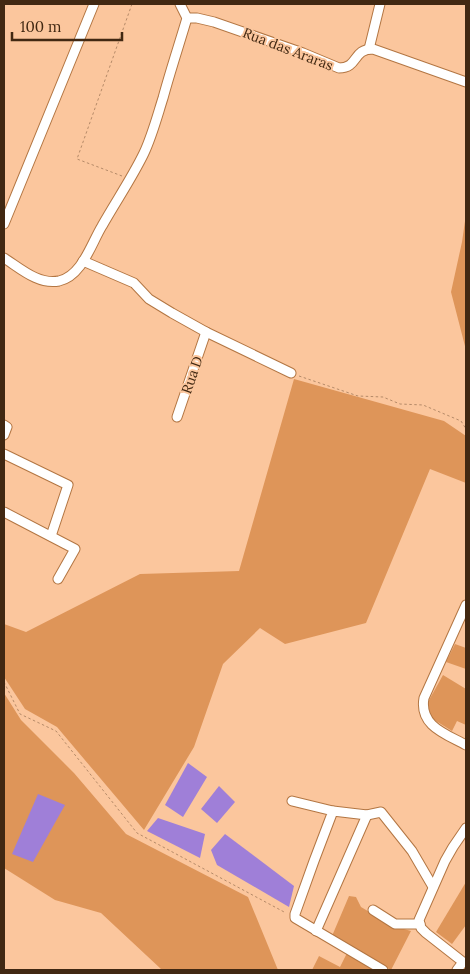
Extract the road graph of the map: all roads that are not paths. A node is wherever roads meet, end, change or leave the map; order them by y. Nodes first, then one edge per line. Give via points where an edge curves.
1 (94, 4) edge
2 (180, 4) edge
3 (380, 4) edge
4 (186, 18) junction
5 (368, 49) junction
6 (466, 82) edge
7 (4, 224) edge
8 (4, 258) edge
9 (83, 261) junction
10 (206, 332) junction
11 (291, 373) road end
12 (177, 417) dead end
13 (4, 424) edge
14 (4, 435) edge
15 (4, 454) edge
16 (4, 512) edge
17 (52, 536) junction
18 (58, 579) dead end
19 (466, 605) edge
20 (466, 746) edge
21 (292, 801) dead end
22 (333, 811) junction
23 (367, 815) junction
24 (466, 828) edge
25 (433, 888) junction
26 (373, 910) dead end
27 (420, 924) junction
28 (316, 931) junction
29 (465, 960) edge
30 (382, 970) edge
31 (457, 970) edge

1 - 7 street
2 - 4 street
3 - 5 street
4 - 5 street, Rua das Araras via 214,22 339,68 349,67 359,54
4 - 9 street via 145,152
5 - 6 street
8 - 9 street via 37,279 50,282 70,276
9 - 10 street via 134,282 149,299
10 - 11 street
10 - 12 street, Rua D
13 - 14 street via 7,427
15 - 17 street via 68,485
16 - 17 street
17 - 18 street via 75,549
19 - 20 street via 423,704 430,724
21 - 22 street
22 - 23 street
22 - 28 street via 295,918
23 - 25 street via 381,812 412,851
23 - 28 street
24 - 25 street
25 - 27 street
26 - 27 street via 395,924
27 - 29 street via 426,934
28 - 30 street
29 - 31 street

